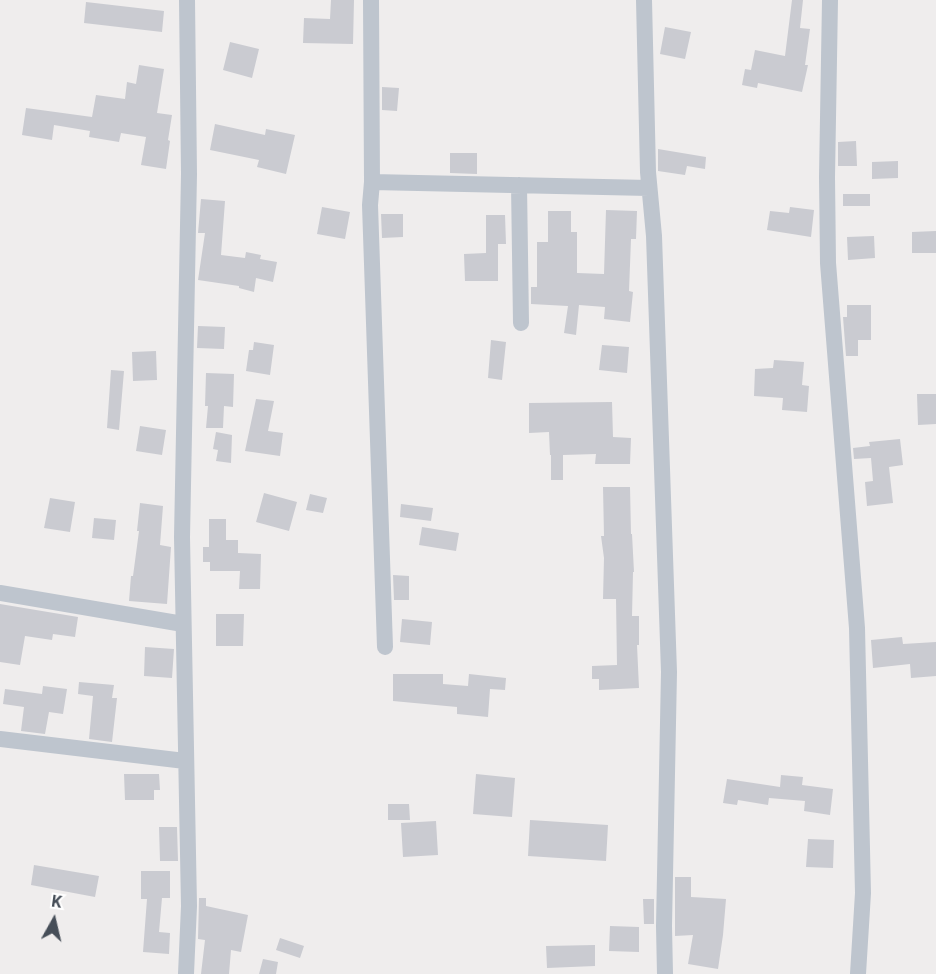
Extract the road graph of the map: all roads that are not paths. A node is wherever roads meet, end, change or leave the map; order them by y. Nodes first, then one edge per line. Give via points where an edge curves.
1 (187, 0) edge
2 (371, 0) edge
3 (644, 0) edge
4 (830, 0) edge
5 (372, 182) junction
6 (519, 185) junction
7 (650, 188) junction
8 (522, 323) dead end
9 (0, 593) edge
10 (183, 624) junction
11 (385, 647) dead end
12 (0, 739) edge
13 (185, 761) junction
14 (186, 974) edge
15 (665, 974) edge
16 (858, 974) edge

1 - 10 street via 189,174
2 - 5 street
3 - 7 street
4 - 16 street via 828,263 857,628 863,893
5 - 6 street
5 - 11 street
6 - 7 street
6 - 8 street
7 - 15 street via 669,672
9 - 10 street
10 - 13 street
12 - 13 street
13 - 14 street via 189,906

